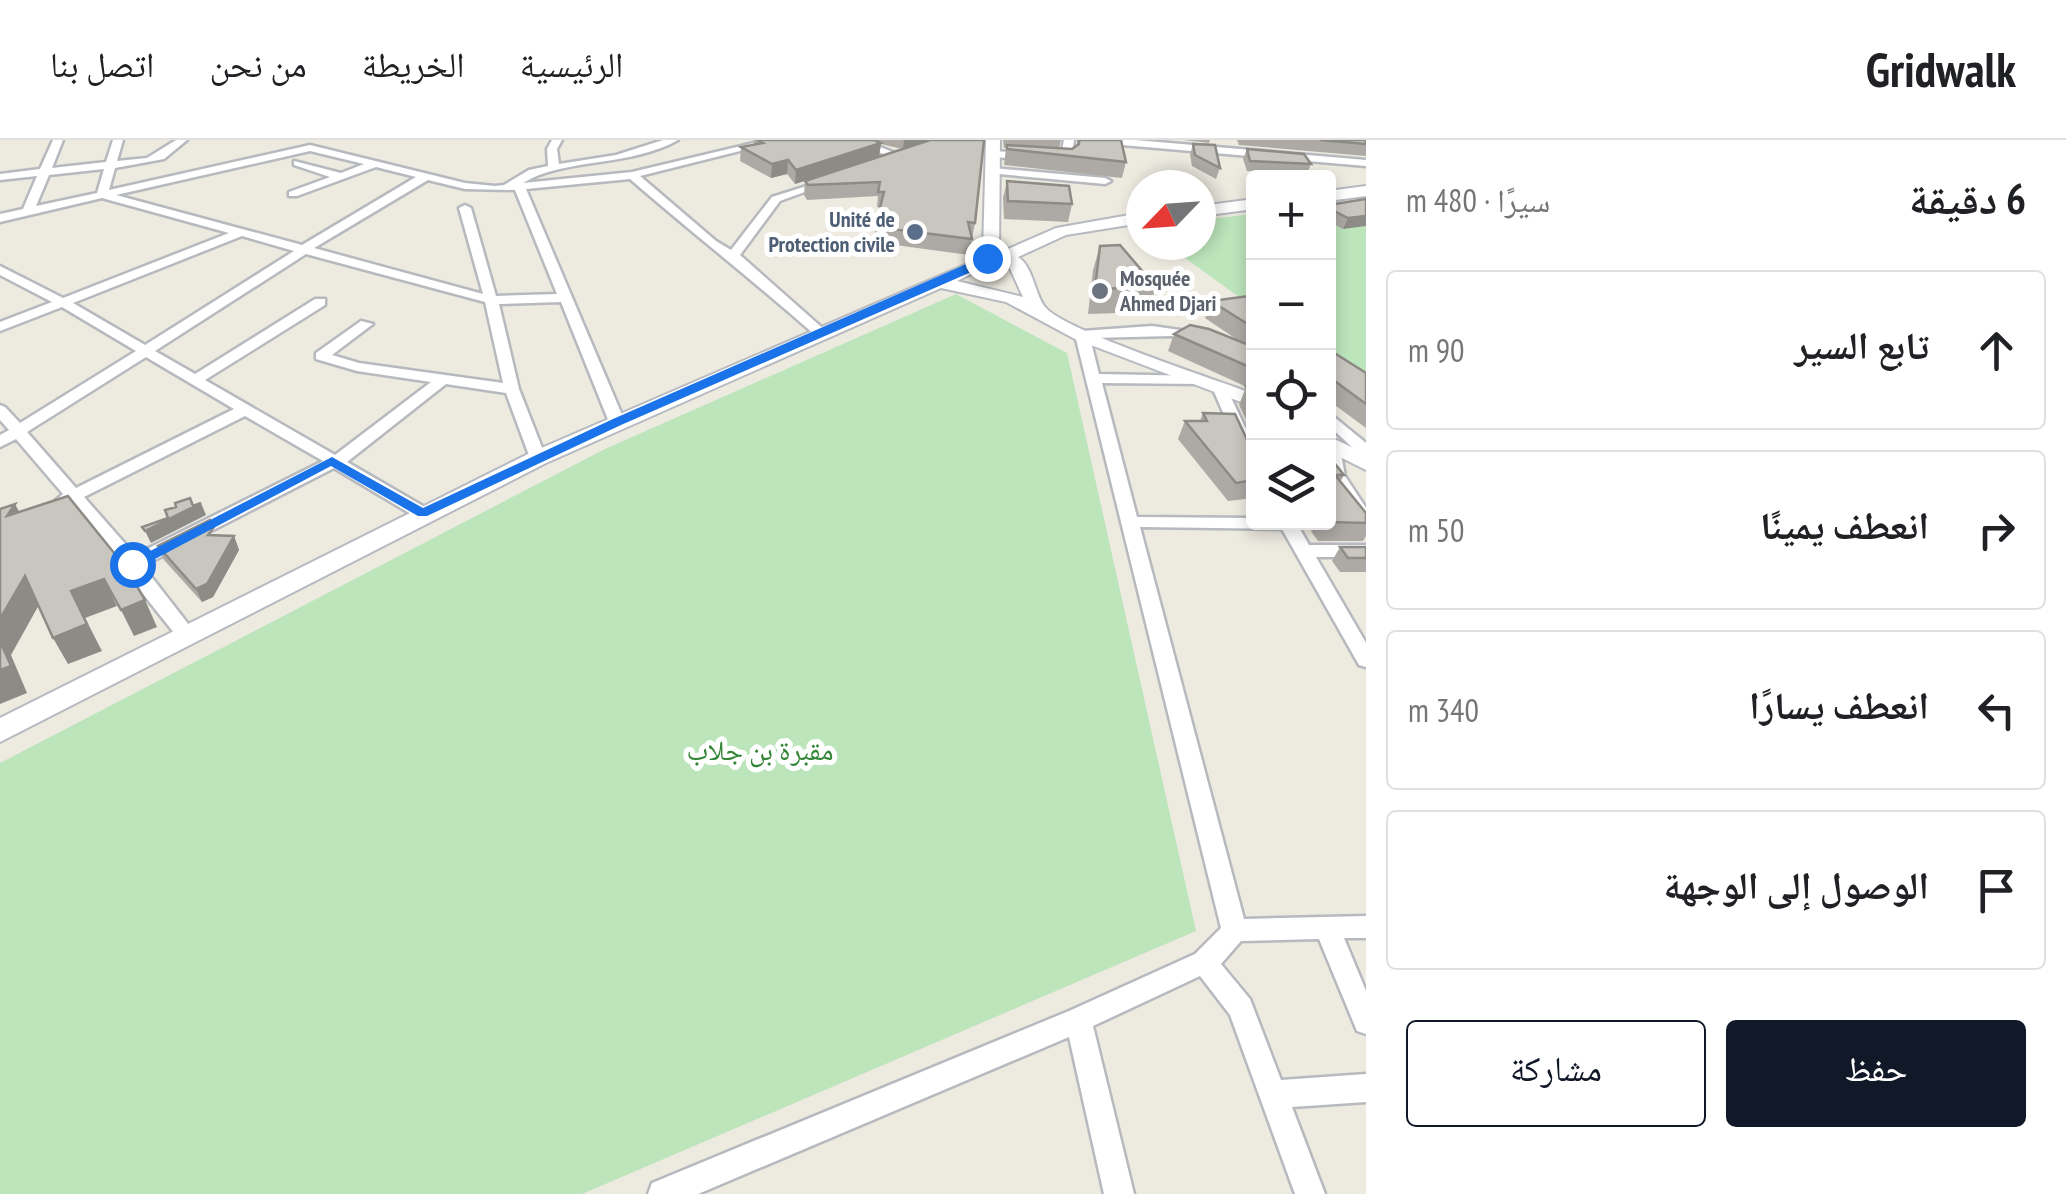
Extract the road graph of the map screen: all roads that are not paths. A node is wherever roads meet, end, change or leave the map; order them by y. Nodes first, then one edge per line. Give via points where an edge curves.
1 (58, 140) edge
2 (118, 140) edge
3 (182, 140) edge
4 (556, 140) edge
5 (672, 140) edge
6 (780, 140) edge
7 (854, 140) edge
8 (1068, 140) edge
9 (1099, 140) edge
10 (310, 144) edge
11 (709, 144) dead end
12 (918, 151) edge
13 (727, 154) junction
14 (330, 155) junction
15 (993, 155) edge
16 (900, 157) junction
17 (298, 163) junction
18 (1366, 163) edge
19 (372, 165) junction
20 (870, 166) edge
21 (107, 168) junction
22 (559, 168) junction
23 (45, 173) junction
24 (632, 175) junction
25 (839, 176) edge
26 (0, 177) edge
27 (341, 177) junction
28 (424, 177) junction
29 (1104, 182) dead end
30 (572, 184) junction
31 (514, 188) junction
32 (293, 194) dead end
33 (1366, 194) edge
34 (102, 195) junction
35 (1336, 195) edge
36 (130, 202) junction
37 (1246, 205) edge
38 (465, 208) dead end
39 (1216, 209) edge
40 (28, 212) junction
41 (0, 218) edge
42 (1126, 220) edge
43 (1004, 228) junction
44 (0, 230) edge
45 (240, 233) junction
46 (1050, 237) junction
47 (305, 251) junction
48 (733, 256) junction
49 (1015, 257) junction
50 (991, 258) junction
51 (0, 270) edge
52 (938, 282) junction
53 (564, 298) junction
54 (1012, 298) junction
55 (492, 300) junction
56 (320, 302) dead end
57 (64, 303) junction
58 (1032, 310) junction
59 (366, 324) dead end
60 (0, 327) edge
61 (820, 332) junction
62 (1082, 335) junction
63 (145, 352) junction
64 (1246, 357) edge
65 (1091, 378) junction
66 (195, 380) junction
67 (442, 380) junction
68 (1210, 384) junction
69 (512, 390) junction
70 (1246, 398) edge
71 (0, 410) edge
72 (245, 410) junction
73 (617, 422) junction
74 (1336, 424) edge
75 (19, 431) junction
76 (0, 442) edge
77 (1336, 445) edge
78 (1246, 449) edge
79 (538, 458) junction
80 (332, 461) junction
81 (1366, 462) edge
82 (1336, 471) edge
83 (75, 496) junction
84 (45, 510) edge
85 (422, 513) junction
86 (1129, 522) junction
87 (1366, 522) edge
88 (1246, 523) edge
89 (1292, 530) edge
90 (1304, 551) junction
91 (1366, 551) edge
92 (132, 564) junction
93 (186, 634) junction
94 (1366, 660) edge
95 (0, 731) edge
96 (1366, 927) edge
97 (1327, 928) junction
98 (1234, 930) junction
99 (1204, 962) junction
100 (1078, 1020) junction
101 (1366, 1022) edge
102 (1366, 1088) edge
103 (1275, 1094) junction
104 (663, 1194) edge
105 (1119, 1194) edge
106 (1310, 1194) edge

1 - 23 street
2 - 21 street
3 - 21 street via 155,160
4 - 22 street
5 - 22 street
6 - 13 street
7 - 16 street
8 - 15 street via 1066,159
9 - 18 street
10 - 14 street
10 - 34 street
11 - 13 street
12 - 16 street
13 - 24 street
14 - 17 street
14 - 19 street
15 - 29 street via 1053,184
15 - 43 street
16 - 20 street
17 - 27 street
17 - 36 street
19 - 27 street
19 - 28 street
21 - 23 street
21 - 34 street
22 - 30 street
22 - 31 street via 526,174
23 - 26 street
23 - 40 street
24 - 30 street
24 - 48 street
25 - 48 street via 780,196
27 - 32 street
28 - 31 street
28 - 47 street via 355,214
30 - 31 street
31 - 53 street
33 - 35 street
34 - 36 street
34 - 40 street
36 - 44 street
36 - 45 street
37 - 39 street
38 - 55 street
40 - 41 street
42 - 46 street
43 - 46 street
43 - 50 street
45 - 47 street
45 - 57 street
46 - 49 street
47 - 55 street
47 - 63 street
48 - 61 street
49 - 50 street
49 - 58 street via 1036,305
50 - 52 street
50 - 54 street
51 - 57 street
52 - 54 street
52 - 61 street
53 - 55 street
53 - 73 street
54 - 58 street
55 - 69 street
56 - 66 street
57 - 60 street
57 - 63 street
58 - 62 street
59 - 67 street via 323,358
61 - 73 street
62 - 64 street via 1174,329
62 - 65 street
62 - 68 street
63 - 66 street
63 - 75 street
65 - 68 street
65 - 86 street
66 - 72 street
67 - 69 street
67 - 80 street via 357,449
68 - 70 street
68 - 78 street
69 - 79 street
71 - 75 street
72 - 80 street
72 - 83 street
73 - 79 street
74 - 81 street via 1363,449
75 - 76 street
75 - 83 street
77 - 81 street
79 - 85 street
80 - 85 street
80 - 92 street
82 - 87 street
83 - 84 street
83 - 92 street
85 - 93 street
86 - 88 street
86 - 98 street
89 - 90 street
90 - 91 street
90 - 94 street
92 - 93 street
93 - 95 street
96 - 97 street
97 - 98 street
97 - 101 street
98 - 99 street
99 - 100 street
99 - 103 street via 1241,1008
100 - 104 street
100 - 105 street
102 - 103 street
103 - 106 street

